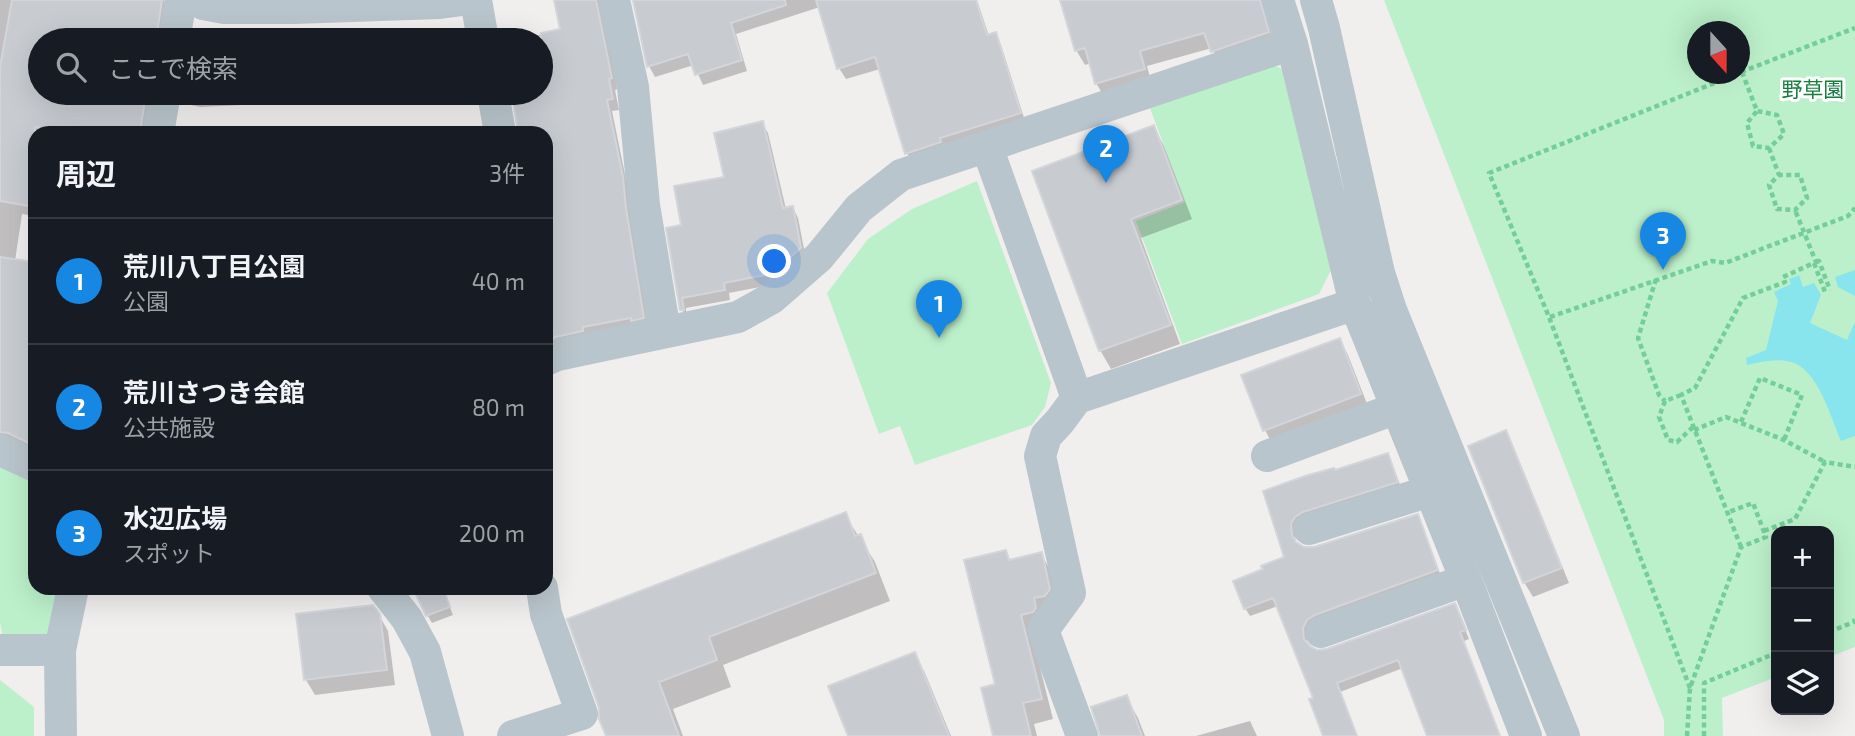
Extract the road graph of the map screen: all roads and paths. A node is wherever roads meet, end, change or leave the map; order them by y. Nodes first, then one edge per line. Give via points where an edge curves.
1 (181, 0) edge
2 (197, 0) edge
3 (461, 0) edge
4 (476, 0) edge
5 (614, 0) edge
6 (1278, 0) edge
7 (1316, 0) edge
8 (176, 28) edge
9 (481, 28) edge
10 (1855, 28) edge
11 (1292, 44) junction
12 (1750, 69) edge
13 (1712, 84) edge
14 (1744, 84) edge
15 (163, 105) edge
16 (495, 105) edge
17 (1757, 111) junction
18 (159, 126) edge
19 (499, 126) edge
20 (987, 147) junction
21 (1769, 148) junction
22 (1779, 175) junction
23 (1855, 206) edge
24 (1795, 210) junction
25 (1804, 232) junction
26 (1815, 262) junction
27 (1656, 279) junction
28 (1828, 291) dead end
29 (1355, 304) junction
30 (1549, 317) junction
31 (666, 332) junction
32 (553, 357) edge
33 (1681, 395) junction
34 (1077, 398) junction
35 (1665, 401) junction
36 (1397, 408) junction
37 (1741, 422) junction
38 (1693, 428) junction
39 (1784, 440) junction
40 (0, 450) edge
41 (1267, 456) dead end
42 (1825, 462) junction
43 (28, 464) edge
44 (1855, 467) edge
45 (1430, 491) junction
46 (1727, 513) junction
47 (1309, 529) dead end
48 (1764, 531) junction
49 (1741, 547) junction
50 (1466, 580) junction
51 (72, 595) edge
52 (388, 595) edge
53 (543, 595) edge
54 (1855, 619) edge
55 (1834, 630) edge
56 (1321, 632) dead end
57 (0, 650) edge
58 (60, 650) junction
59 (1771, 655) edge
60 (1703, 683) junction
61 (1690, 688) junction
62 (61, 736) edge
63 (448, 736) edge
64 (513, 736) edge
65 (1082, 736) edge
66 (1525, 736) edge
67 (1564, 736) edge
68 (1687, 736) edge
69 (1704, 736) edge

1 - 8 street
2 - 3 street via 224,8 294,8
4 - 9 street
5 - 31 street via 634,87 645,205
6 - 11 street
7 - 67 street via 1391,310
10 - 12 path
11 - 20 street
11 - 29 street
13 - 30 path via 1489,173
14 - 17 path
15 - 18 street
16 - 19 street
17 - 21 path via 1747,123 1753,146
17 - 21 path via 1777,115 1784,134
20 - 31 street via 901,175 859,208 819,257 772,298 738,317
20 - 34 street
21 - 22 path
22 - 24 path via 1769,185 1777,209
22 - 24 path via 1800,175 1807,198
23 - 25 path via 1848,216
24 - 25 path
25 - 26 path
25 - 27 path via 1725,263 1712,261
26 - 28 path
26 - 33 path via 1783,276 1785,282 1743,298 1695,388
27 - 30 path
27 - 35 path via 1638,338
29 - 34 street
29 - 36 street
30 - 61 path
31 - 32 street
33 - 35 path
33 - 38 path
34 - 65 street via 1046,436 1040,456 1070,593 1043,630
35 - 38 path via 1659,417 1668,440 1677,442
36 - 41 street
36 - 45 street
37 - 38 path via 1726,417
37 - 39 path
37 - 39 path via 1760,378 1802,395
38 - 46 path
39 - 42 path
40 - 43 street
42 - 44 path
42 - 48 path via 1795,519
45 - 47 street
45 - 50 street
46 - 48 path via 1753,503
46 - 49 path
48 - 49 path via 1766,537
49 - 61 path
50 - 56 street
50 - 66 street
51 - 58 street
52 - 63 street via 425,652
53 - 64 street via 582,714
54 - 55 path
57 - 58 street
58 - 62 street
59 - 60 path
60 - 61 path
60 - 69 path
61 - 68 path

